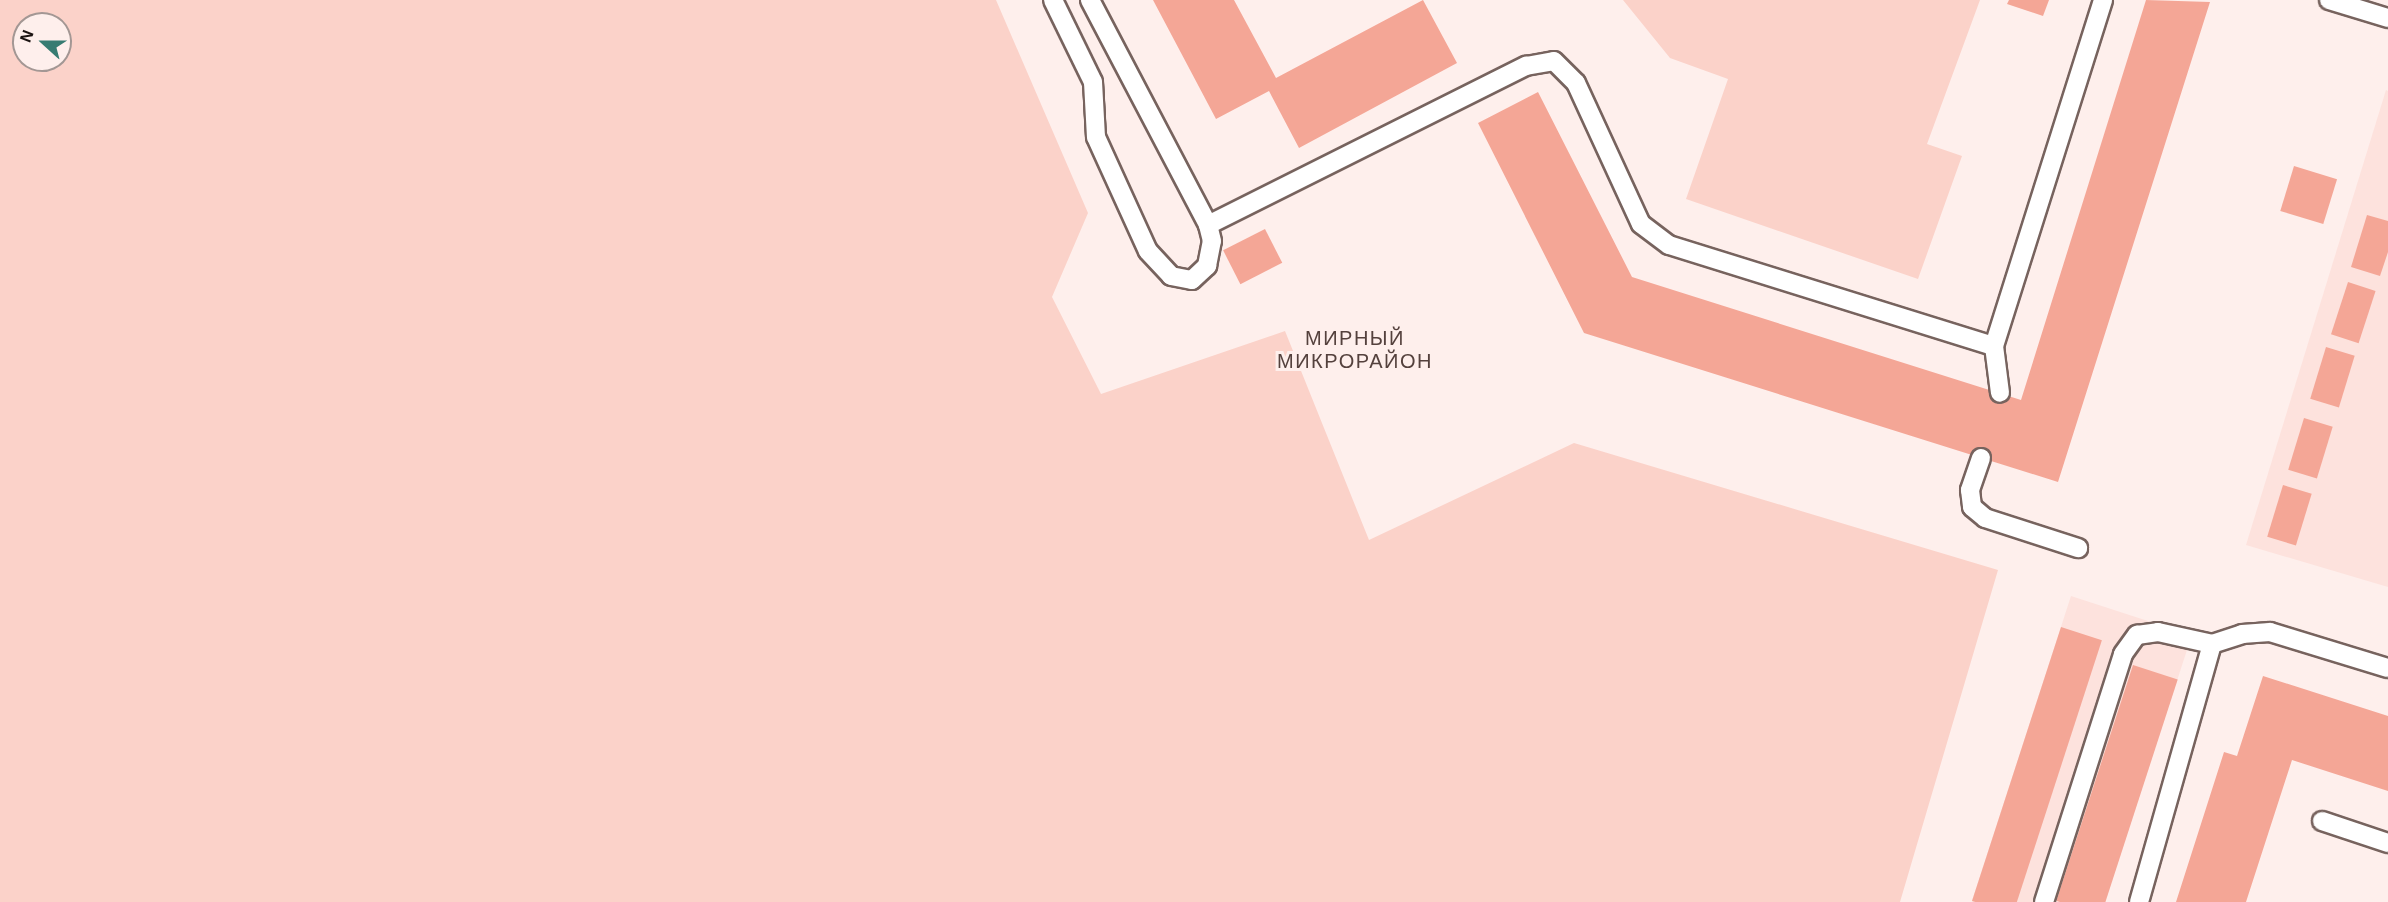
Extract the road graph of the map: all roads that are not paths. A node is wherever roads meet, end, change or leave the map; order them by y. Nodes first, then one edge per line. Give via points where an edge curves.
1 (1053, 0) edge
2 (1090, 0) edge
3 (2103, 0) edge
4 (2330, 0) edge
5 (2388, 18) edge
6 (1209, 225) junction
7 (1994, 346) junction
8 (2000, 393) dead end
9 (1981, 458) dead end
10 (2078, 548) dead end
11 (2212, 644) junction
12 (2388, 668) edge
13 (2322, 820) dead end
14 (2388, 843) edge
15 (2044, 902) edge
16 (2139, 902) edge

1 - 6 lane via 1093,82 1096,137 1148,251 1171,276 1192,280 1207,266 1212,241
2 - 6 lane
3 - 7 lane
4 - 5 lane
6 - 7 lane via 1526,66 1554,61 1575,83 1641,224 1669,245
7 - 8 lane
9 - 10 lane via 1971,490 1972,507 1984,518
11 - 12 lane via 2242,634 2270,632
11 - 15 lane via 2157,632 2137,635 2123,654
11 - 16 lane
13 - 14 lane

